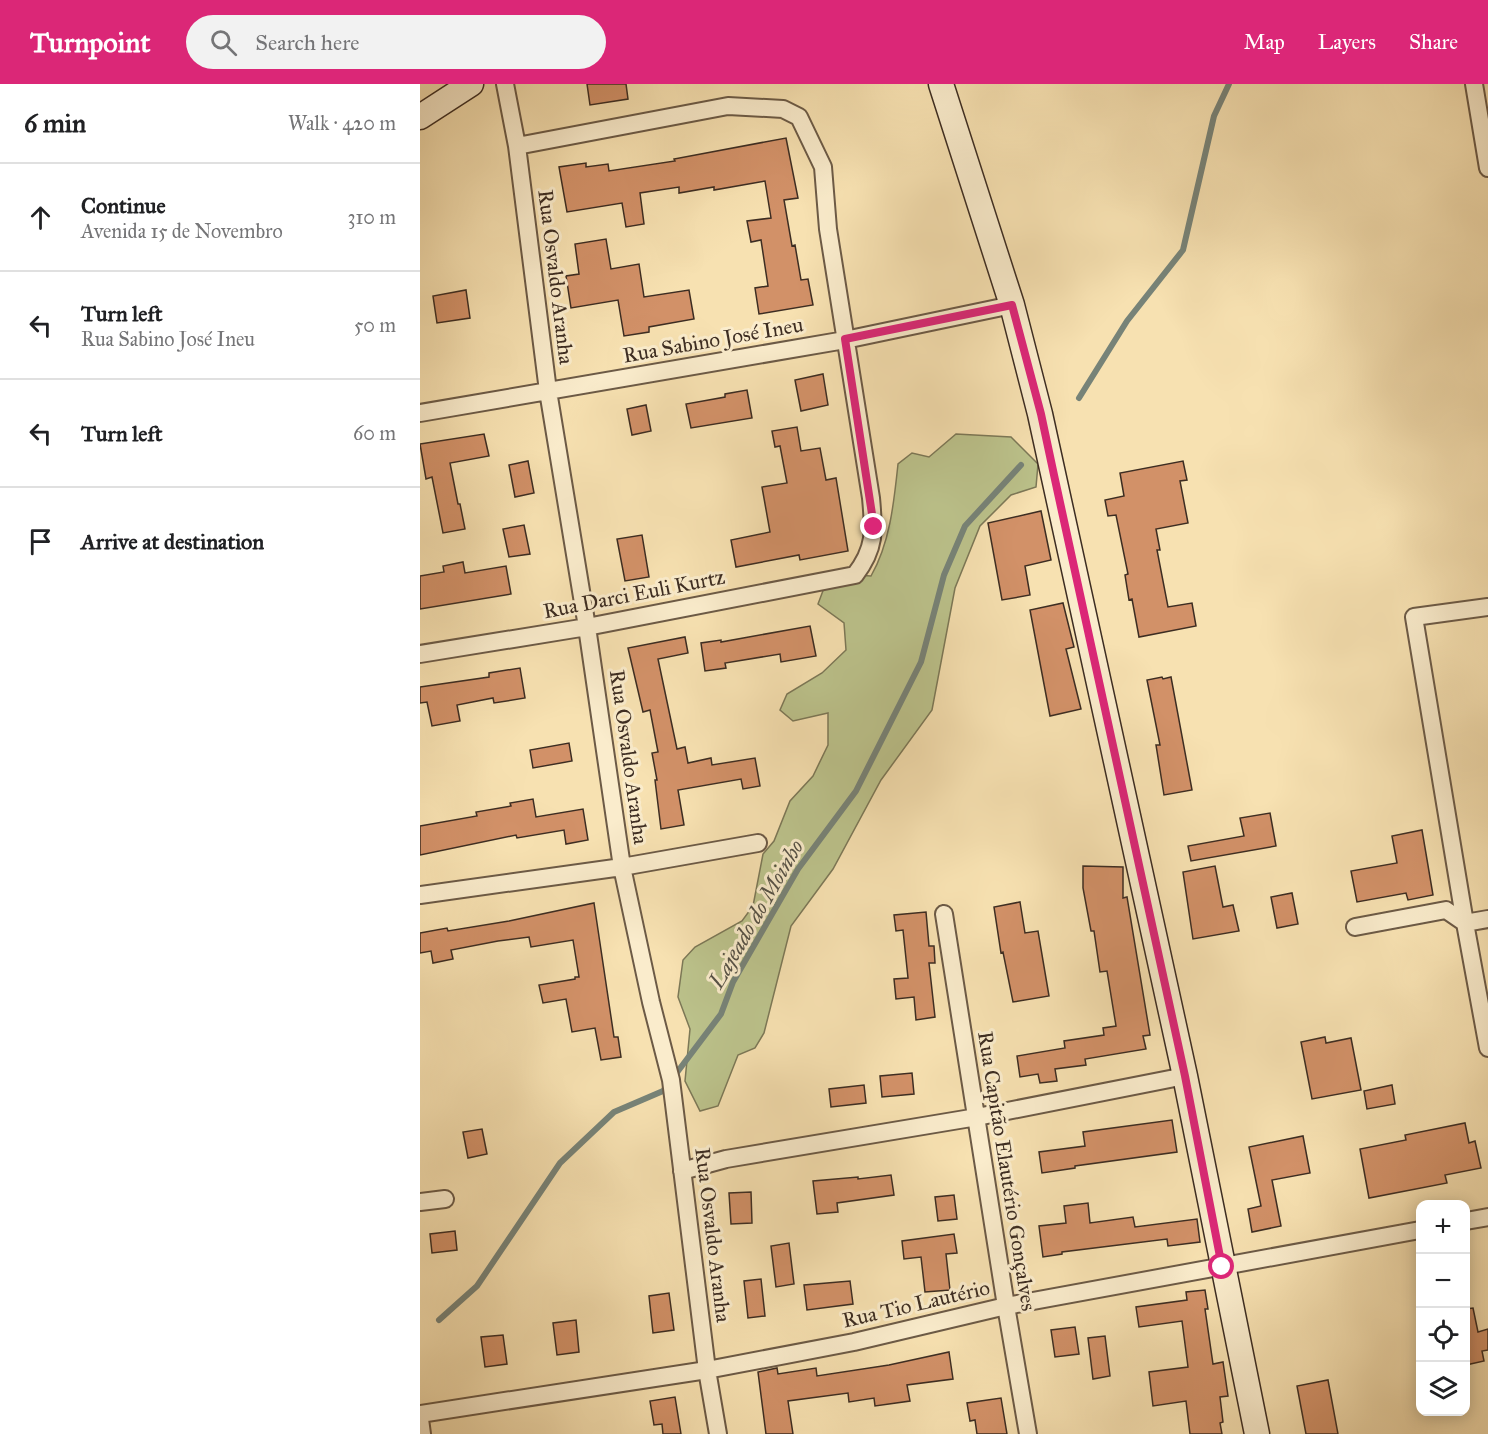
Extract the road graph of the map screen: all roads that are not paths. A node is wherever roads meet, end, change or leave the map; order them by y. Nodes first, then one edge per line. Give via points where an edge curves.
1 (471, 84) edge
2 (505, 84) edge
3 (941, 84) edge
4 (1474, 84) edge
5 (420, 117) edge
6 (517, 146) junction
7 (1488, 168) edge
8 (1012, 305) junction
9 (845, 339) junction
10 (548, 392) junction
11 (420, 413) edge
12 (1488, 607) edge
13 (587, 627) junction
14 (420, 654) edge
15 (758, 843) dead end
16 (622, 867) junction
17 (420, 895) edge
18 (944, 914) dead end
19 (1488, 919) edge
20 (1465, 923) junction
21 (1355, 927) dead end
22 (1488, 1048) edge
23 (1185, 1076) junction
24 (977, 1117) junction
25 (682, 1171) junction
26 (445, 1199) dead end
27 (420, 1202) edge
28 (1488, 1217) edge
29 (1470, 1220) edge
30 (1416, 1231) edge
31 (1222, 1267) junction
32 (1006, 1306) junction
33 (707, 1370) junction
34 (420, 1414) edge
35 (420, 1419) edge
36 (422, 1434) edge
37 (718, 1434) edge
38 (1028, 1434) edge
39 (1257, 1434) edge

1 - 5 street
2 - 6 street, Rua Osvaldo Aranha
3 - 8 street
4 - 7 street
6 - 9 street via 728,106 783,109 799,117 823,167
6 - 10 street, Rua Osvaldo Aranha
8 - 9 street, Rua Sabino José Ineu
8 - 23 street via 1041,414
9 - 10 street, Rua Sabino José Ineu
9 - 13 street, Rua Darci Euli Kurtz via 874,527 871,549 855,575
10 - 11 street, Rua Sabino José Ineu
10 - 13 street, Rua Osvaldo Aranha
12 - 20 street via 1414,617
13 - 14 street, Rua Darci Euli Kurtz
13 - 16 street, Rua Osvaldo Aranha
15 - 16 street
16 - 17 street
16 - 25 street, Rua Osvaldo Aranha via 671,1080
18 - 24 street, Rua Capitão Elautério Gonçalves
19 - 20 street
20 - 21 street via 1446,910
20 - 22 street
23 - 24 street
23 - 31 street
24 - 25 street via 726,1159
24 - 32 street, Rua Capitão Elautério Gonçalves
25 - 33 street, Rua Osvaldo Aranha
26 - 27 street
28 - 29 street
30 - 31 street, Rua Tio Lautério
31 - 32 street, Rua Tio Lautério
31 - 39 street
32 - 33 street, Rua Tio Lautério via 854,1342
32 - 38 street, Rua Capitão Elautério Gonçalves
33 - 34 street, Rua Tio Lautério
33 - 37 street, Rua Osvaldo Aranha
35 - 36 street

